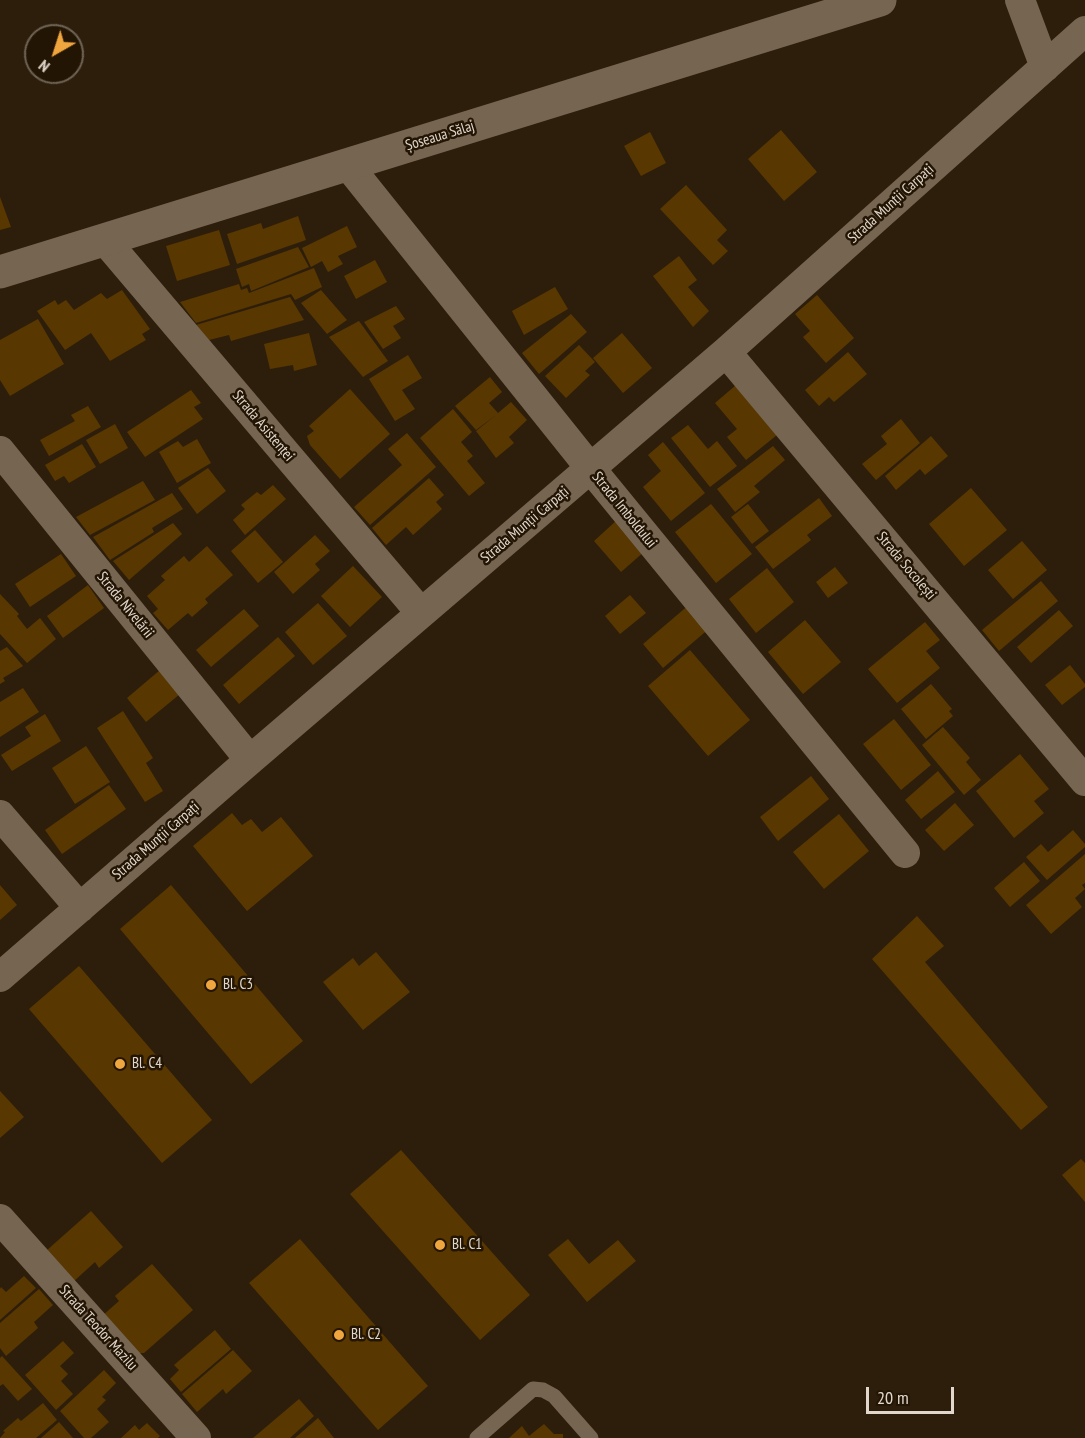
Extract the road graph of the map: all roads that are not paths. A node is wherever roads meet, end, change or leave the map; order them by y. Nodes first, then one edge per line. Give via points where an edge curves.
1 (880, 0) edge
2 (1020, 0) edge
3 (1085, 31) edge
4 (1045, 67) junction
5 (347, 164) junction
6 (104, 239) junction
7 (0, 273) edge
8 (726, 352) junction
9 (0, 451) edge
10 (591, 469) junction
11 (421, 613) junction
12 (250, 760) junction
13 (1085, 781) edge
14 (0, 814) edge
15 (905, 853) dead end
16 (80, 908) junction
17 (0, 977) edge
18 (0, 1219) edge
19 (196, 1438) edge
20 (477, 1438) edge
21 (591, 1438) edge

1 - 5 street, Șoseaua Sălaj
2 - 4 street
3 - 4 street, Strada Munții Carpați
4 - 8 street, Strada Munții Carpați
5 - 6 street, Șoseaua Sălaj
5 - 10 street, Strada Imboldului
6 - 7 street, Șoseaua Sălaj
6 - 11 street, Strada Asistenței
8 - 10 street, Strada Munții Carpați
8 - 13 street, Strada Socolești
9 - 12 street, Strada Nivelării
10 - 11 street, Strada Munții Carpați
10 - 15 street, Strada Imboldului
11 - 12 street, Strada Munții Carpați
12 - 16 street, Strada Munții Carpați
14 - 16 street
16 - 17 street, Strada Munții Carpați
18 - 19 street, Strada Teodor Mazilu
20 - 21 lane via 533,1389 554,1396

